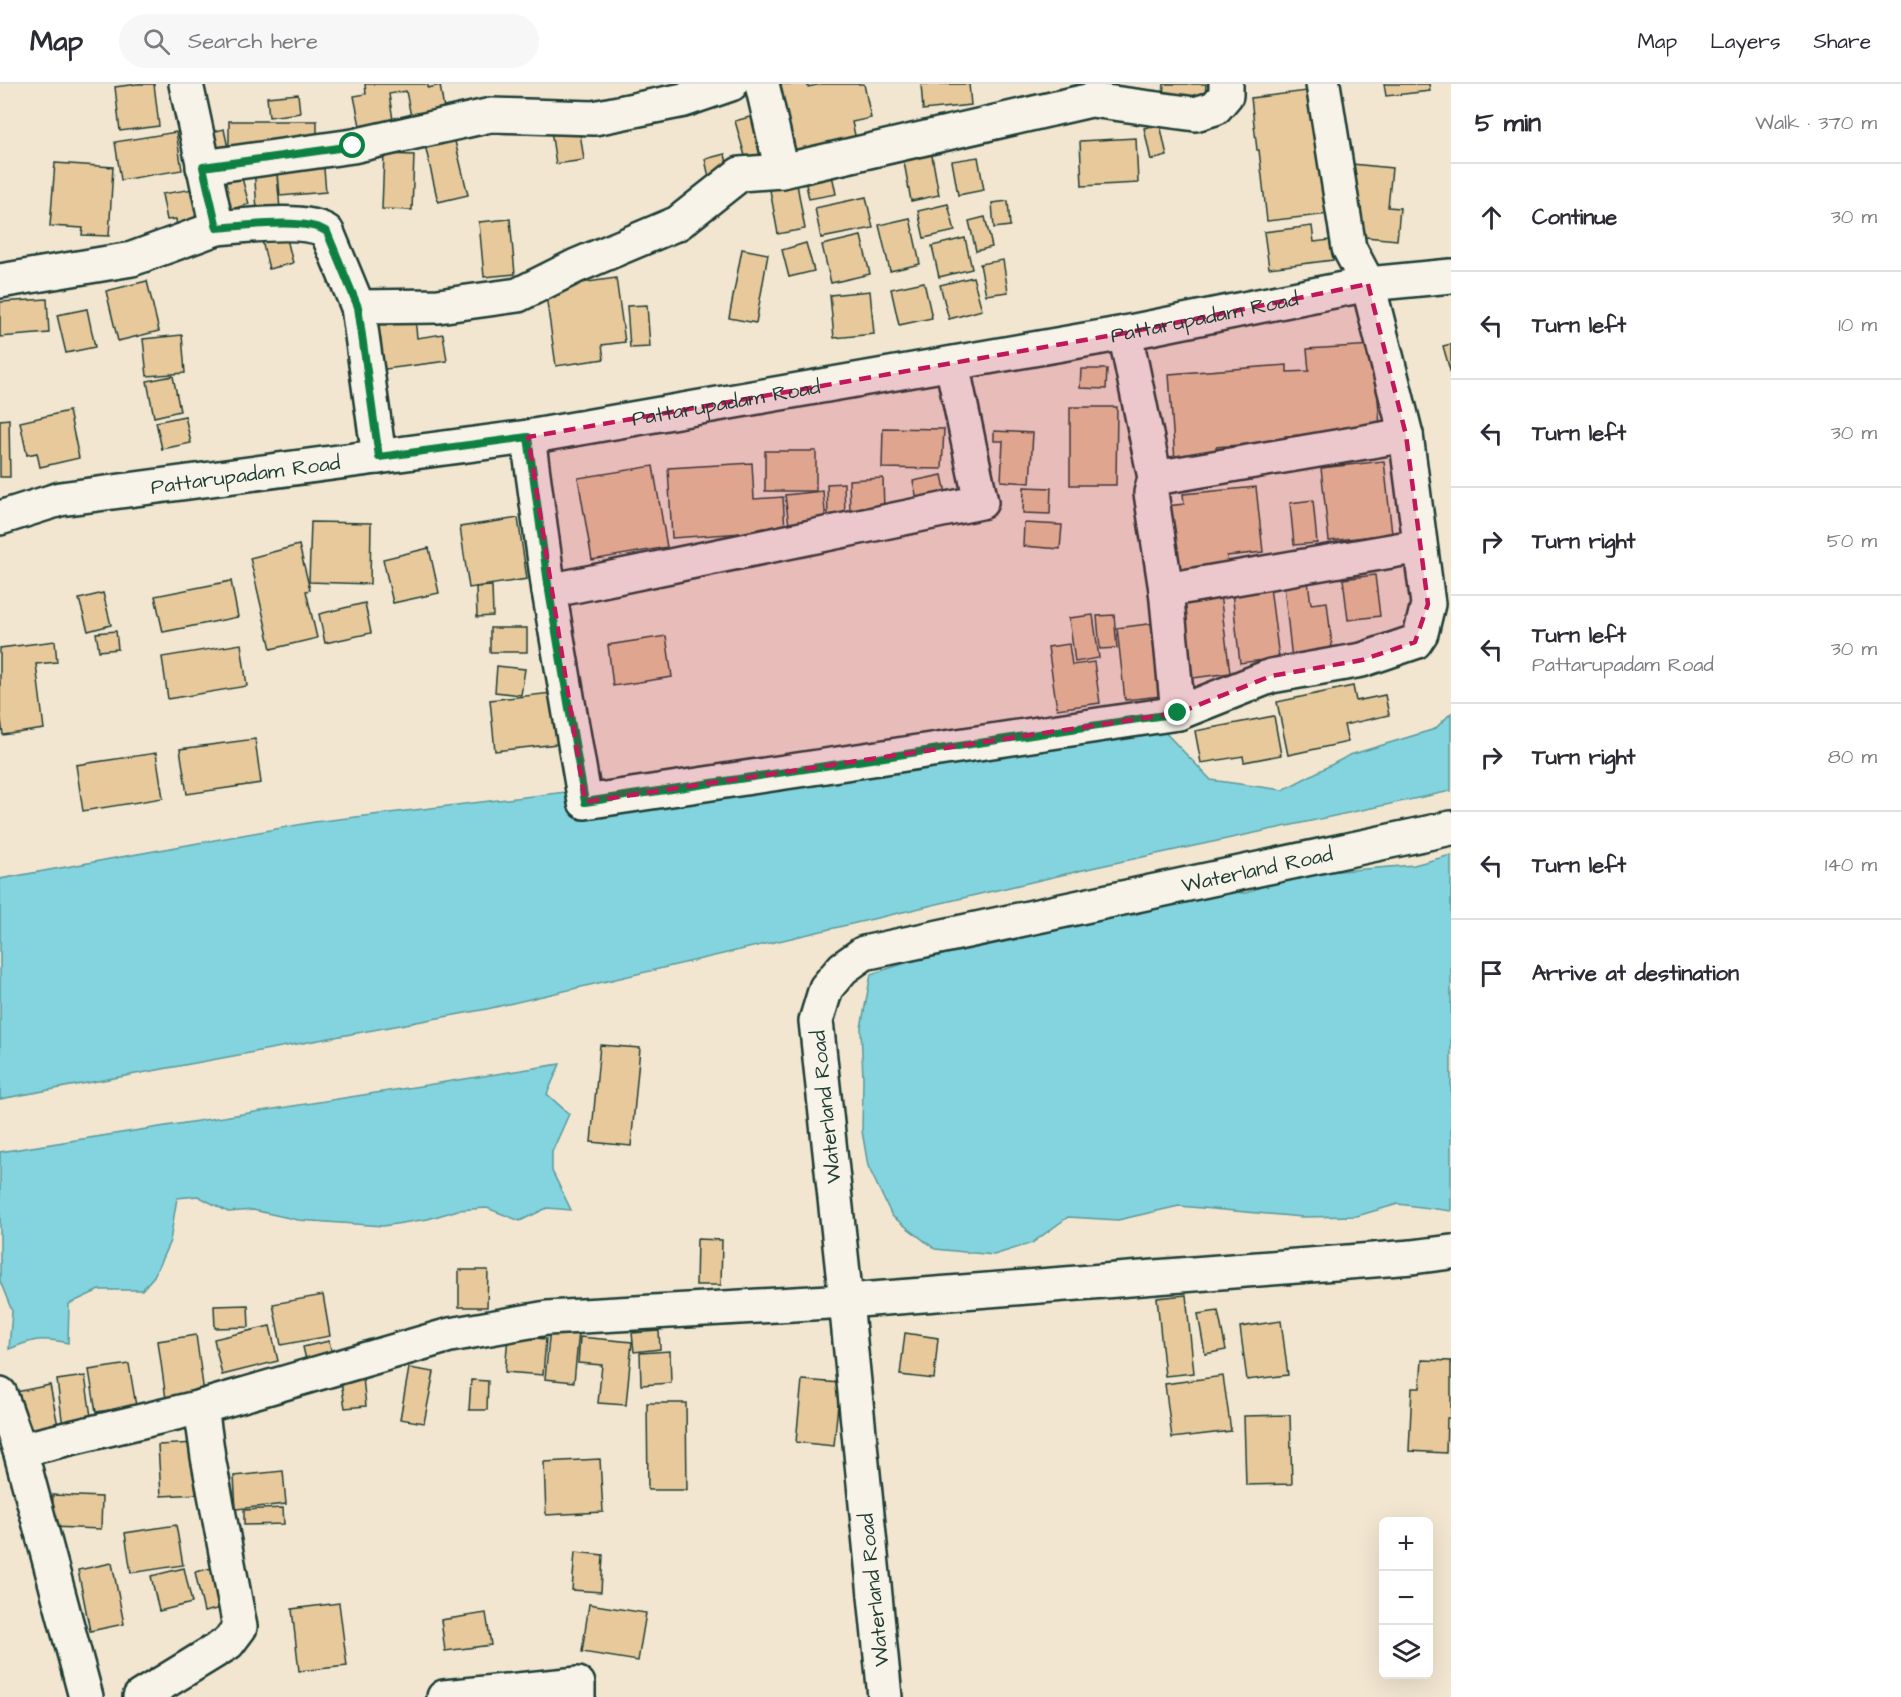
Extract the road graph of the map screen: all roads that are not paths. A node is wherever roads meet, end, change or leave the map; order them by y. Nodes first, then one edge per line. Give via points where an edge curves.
1 (186, 84) edge
2 (732, 84) edge
3 (762, 84) edge
4 (1226, 84) edge
5 (1323, 84) edge
6 (203, 167) junction
7 (782, 171) junction
8 (217, 228) junction
9 (1451, 276) edge
10 (0, 281) edge
11 (1368, 284) junction
12 (358, 307) junction
13 (1125, 333) junction
14 (952, 364) junction
15 (1406, 435) junction
16 (528, 437) junction
17 (379, 457) junction
18 (1155, 478) junction
19 (0, 518) edge
20 (1420, 546) junction
21 (1166, 590) junction
22 (549, 591) junction
23 (1178, 713) junction
24 (1451, 828) edge
25 (1451, 1252) edge
26 (846, 1300) junction
27 (0, 1394) edge
28 (201, 1407) junction
29 (20, 1450) junction
30 (86, 1697) edge
31 (140, 1697) edge
32 (444, 1697) edge
33 (578, 1697) edge
34 (885, 1697) edge

1 - 6 street
2 - 6 street via 684,100 594,118 491,115 353,146
3 - 7 street
4 - 7 street via 1226,95 1215,108 1195,114 1091,100
5 - 11 street via 1349,248
6 - 8 street
7 - 12 street via 741,174 678,223 518,295 438,306
8 - 10 street via 132,259
8 - 12 street via 277,224 321,227 327,232
9 - 11 street, Pattarupadam Road
11 - 13 street, Pattarupadam Road
11 - 15 street
12 - 17 street
13 - 14 street, Pattarupadam Road
13 - 18 street
14 - 16 street, Pattarupadam Road
14 - 22 street via 981,502
15 - 18 street
15 - 20 street
16 - 17 street, Pattarupadam Road
16 - 22 street
17 - 19 street, Pattarupadam Road via 60,499
18 - 21 street via 1151,493
20 - 21 street
20 - 23 street via 1428,604 1415,642 1362,660 1271,676
21 - 23 street
22 - 23 street via 585,802
24 - 26 street, Waterland Road via 864,953 843,968 826,988 816,1021
25 - 26 street
26 - 28 street via 547,1318 450,1335
26 - 34 street, Waterland Road
27 - 29 street
28 - 29 street
28 - 31 street via 240,1627 228,1643
29 - 30 street
32 - 33 street via 578,1684

